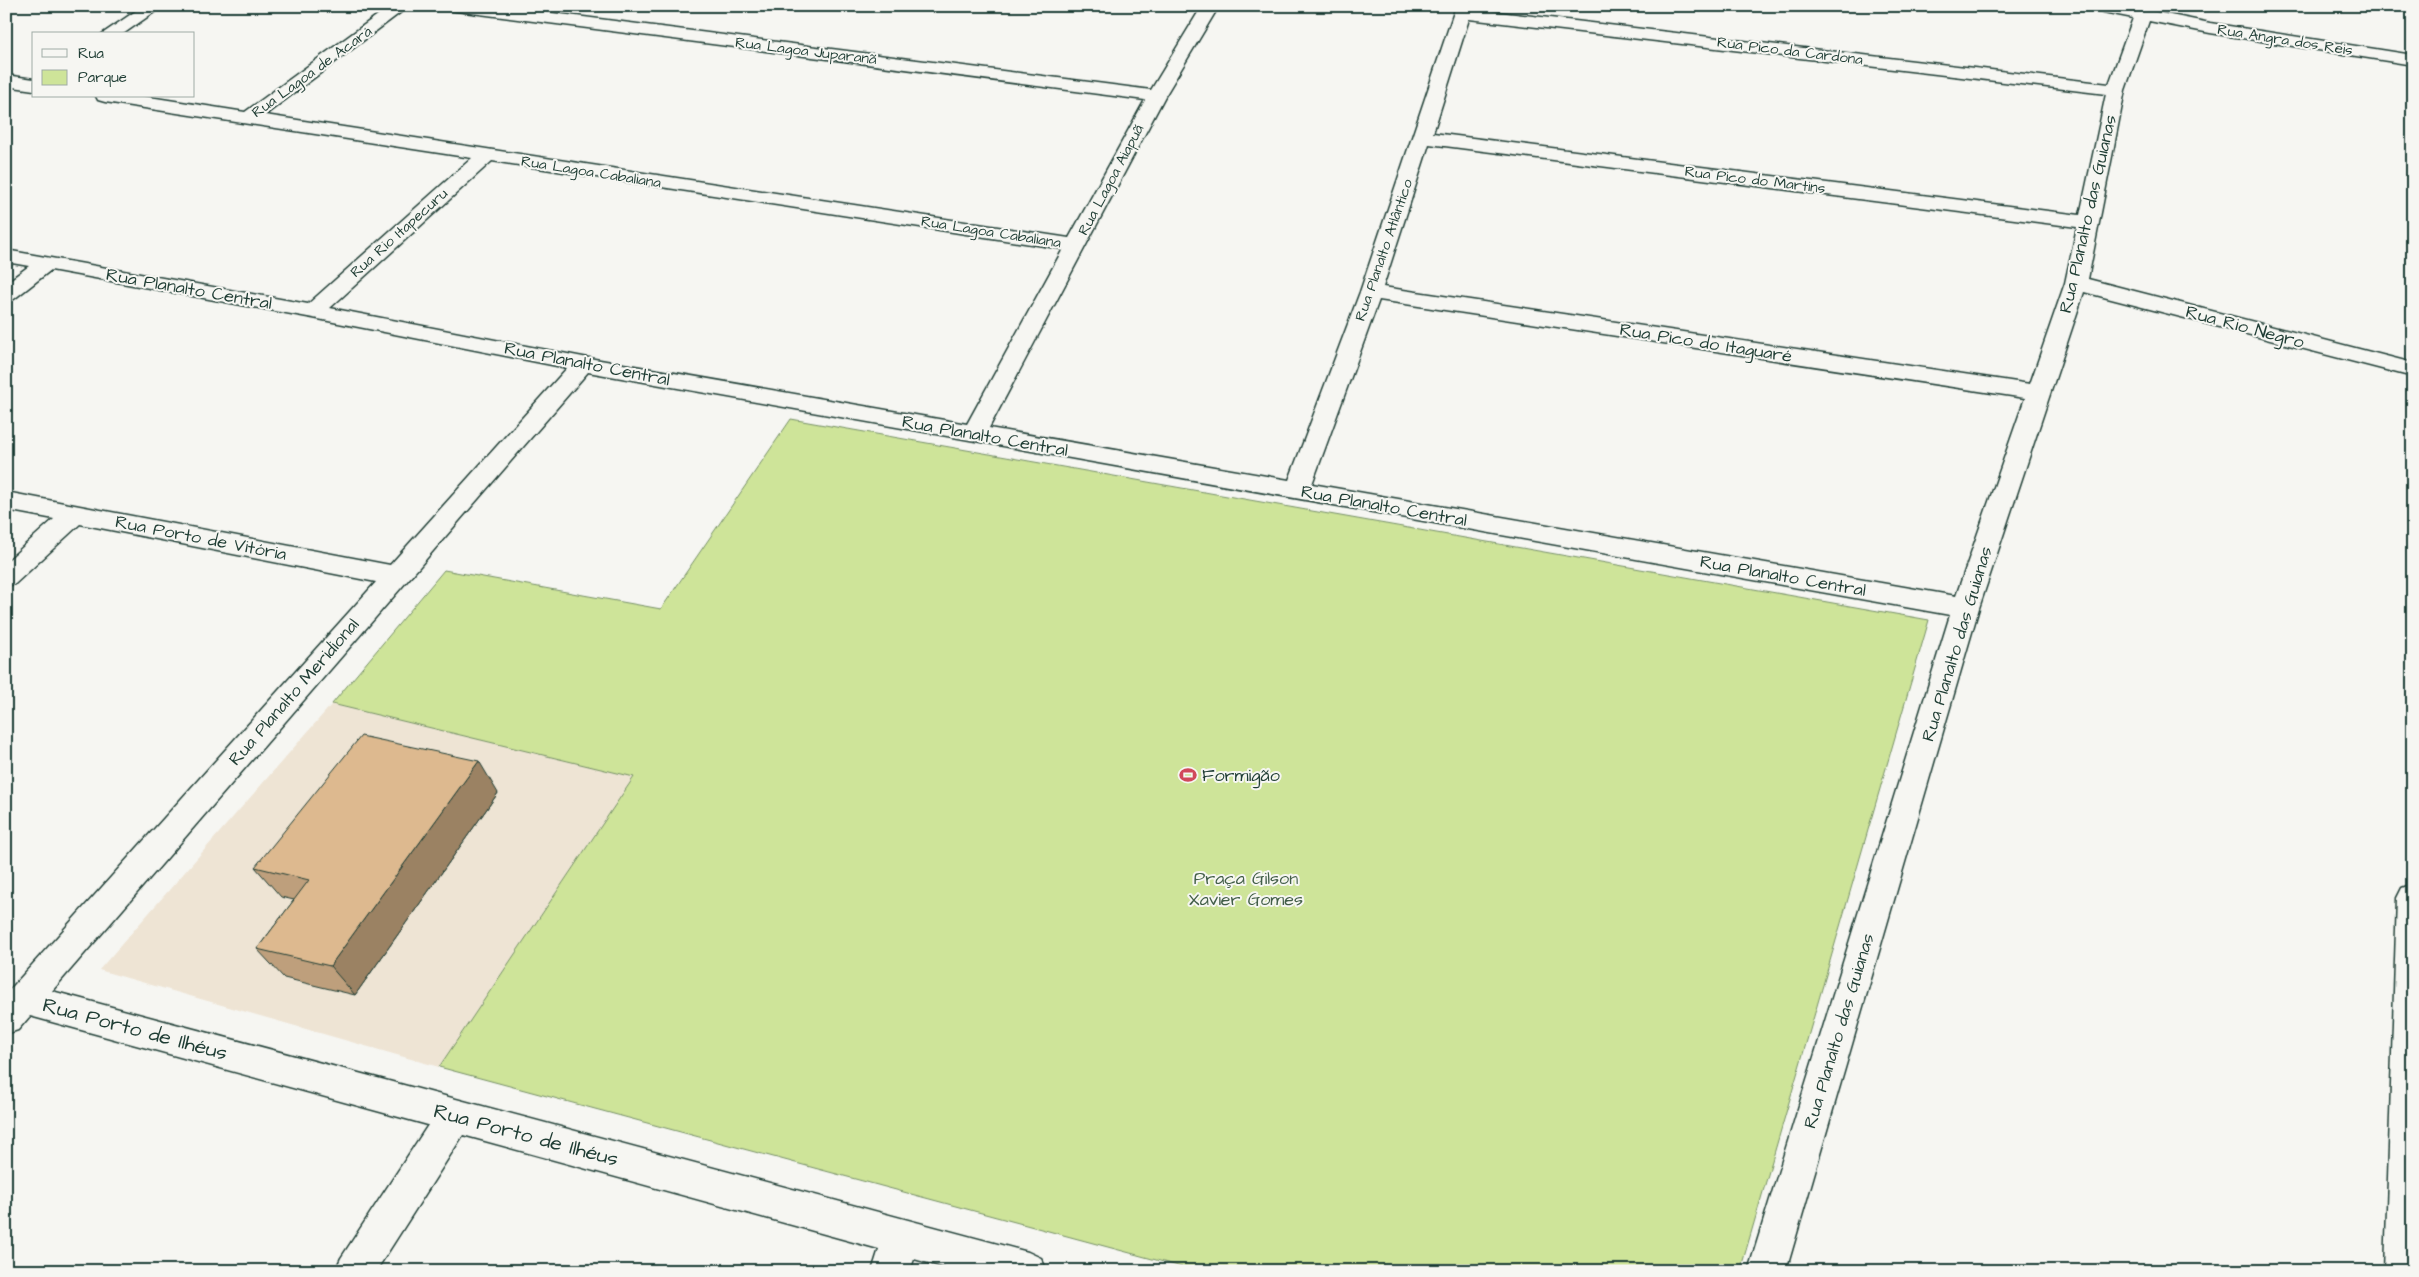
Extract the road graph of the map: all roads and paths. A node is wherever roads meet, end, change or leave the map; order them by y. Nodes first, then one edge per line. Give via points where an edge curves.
1 (155, 6) edge
2 (401, 6) edge
3 (456, 6) edge
4 (1211, 6) edge
5 (2099, 6) edge
6 (1464, 10) edge
7 (2142, 16) junction
8 (114, 32) edge
9 (2413, 60) edge
10 (6, 80) edge
11 (32, 83) edge
12 (2116, 90) junction
13 (1156, 96) junction
14 (117, 98) edge
15 (248, 120) junction
16 (1421, 137) junction
17 (486, 156) junction
18 (2088, 222) junction
19 (1077, 245) junction
20 (6, 256) edge
21 (47, 263) junction
22 (2076, 283) junction
23 (1371, 292) junction
24 (6, 294) edge
25 (313, 311) junction
26 (583, 364) junction
27 (2413, 370) edge
28 (2040, 393) junction
29 (974, 434) junction
30 (1297, 491) junction
31 (6, 501) edge
32 (75, 514) junction
33 (396, 576) junction
34 (6, 577) edge
35 (1966, 608) junction
36 (2413, 898) edge
37 (15, 1009) edge
38 (455, 1115) junction
39 (896, 1254) edge
40 (354, 1271) edge
41 (1028, 1271) edge
42 (1767, 1271) edge
43 (2404, 1271) edge

1 - 8 street
2 - 15 street, Rua Lagoa de Acará
3 - 13 street, Rua Lagoa Juparanã
4 - 13 street, Rua Lagoa Aiapuã
5 - 7 street, Rua Angra dos Reis
6 - 12 street, Rua Pico da Cardona
6 - 16 street, Rua Planalto Atlântico
7 - 9 street, Rua Angra dos Reis
7 - 12 street, Rua Planalto das Guianas
10 - 11 street
12 - 18 street, Rua Planalto das Guianas
13 - 19 street, Rua Lagoa Aiapuã
14 - 15 street, Rua Lagoa Cabaliana
15 - 17 street, Rua Lagoa Cabaliana
16 - 18 street, Rua Pico do Martins
16 - 23 street, Rua Planalto Atlântico
17 - 19 street, Rua Lagoa Cabaliana
17 - 25 street, Rua Rio Itapecuru
18 - 22 street, Rua Planalto das Guianas
19 - 29 street, Rua Lagoa Aiapuã
20 - 21 street, Rua Planalto Central
21 - 24 street
21 - 25 street, Rua Planalto Central
22 - 27 street, Rua Rio Negro
22 - 28 street, Rua Planalto das Guianas
23 - 28 street, Rua Pico do Itaguaré
23 - 30 street, Rua Planalto Atlântico
25 - 26 street, Rua Planalto Central
26 - 29 street, Rua Planalto Central
26 - 33 street, Rua Planalto Meridional
28 - 35 street, Rua Planalto das Guianas
29 - 30 street, Rua Planalto Central
30 - 35 street, Rua Planalto Central
31 - 32 street, Rua Porto de Vitória
32 - 33 street, Rua Porto de Vitória
32 - 34 street
33 - 37 street, Rua Planalto Meridional
35 - 42 street, Rua Planalto das Guianas
36 - 43 street
37 - 38 street, Rua Porto de Ilhéus
38 - 39 street, Rua Porto de Ilhéus
38 - 40 street
39 - 41 street, Rua Porto de Ilhéus

